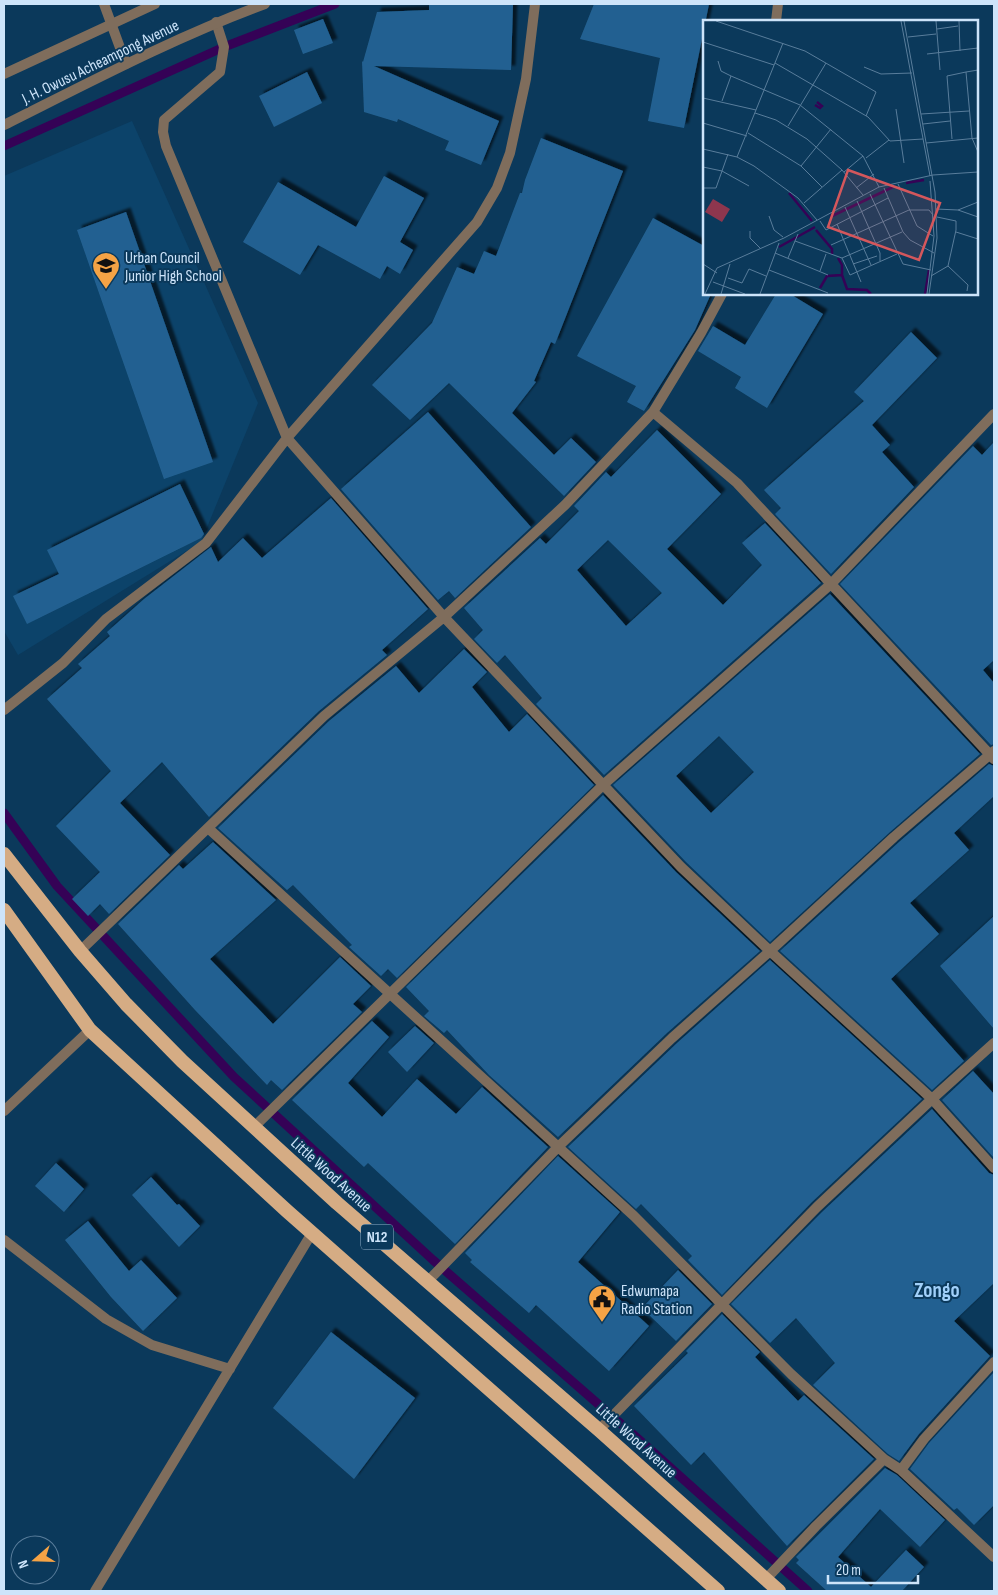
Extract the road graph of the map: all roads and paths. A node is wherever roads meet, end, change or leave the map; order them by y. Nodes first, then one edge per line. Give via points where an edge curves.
1 (104, 4) edge
2 (155, 4) edge
3 (265, 4) edge
4 (535, 4) edge
5 (778, 4) edge
6 (776, 20) edge
7 (216, 22) junction
8 (111, 24) junction
9 (126, 64) junction
10 (4, 74) edge
11 (4, 125) edge
12 (721, 295) edge
13 (653, 412) junction
14 (994, 414) edge
15 (287, 438) junction
16 (832, 583) junction
17 (444, 617) junction
18 (4, 710) edge
19 (993, 755) edge
20 (603, 785) junction
21 (208, 828) junction
22 (4, 854) edge
23 (4, 910) edge
24 (80, 951) junction
25 (770, 951) junction
26 (389, 994) junction
27 (90, 1030) junction
28 (994, 1043) edge
29 (932, 1099) junction
30 (4, 1111) edge
31 (254, 1127) junction
32 (559, 1146) junction
33 (994, 1168) edge
34 (312, 1233) junction
35 (4, 1240) edge
36 (428, 1281) junction
37 (721, 1306) junction
38 (994, 1362) edge
39 (230, 1369) junction
40 (599, 1430) junction
41 (884, 1459) junction
42 (900, 1470) junction
43 (994, 1557) edge
44 (766, 1579) junction
45 (95, 1591) edge
46 (718, 1591) edge
47 (779, 1591) edge

1 - 8 street
2 - 8 street, J. H. Owusu Acheampong Avenue
3 - 7 street, J. H. Owusu Acheampong Avenue
4 - 15 street via 526,79 510,152 497,188 477,222
5 - 6 street
7 - 9 street, J. H. Owusu Acheampong Avenue
7 - 15 street via 224,47 220,72 164,120 163,132
8 - 9 street
8 - 10 street, J. H. Owusu Acheampong Avenue
9 - 11 street, J. H. Owusu Acheampong Avenue
12 - 13 street
13 - 16 street via 737,483
13 - 17 street via 565,505
14 - 16 street
15 - 17 street
15 - 18 street via 206,543 106,619 63,663
16 - 19 street
16 - 20 street
17 - 20 street
17 - 21 street via 324,716
19 - 25 street via 894,837
20 - 25 street
20 - 26 street
21 - 24 street
21 - 26 street
22 - 24 highway, Little Wood Avenue / N12
23 - 27 highway, N12
24 - 31 highway, Little Wood Avenue / N12 via 140,1019
25 - 29 street
25 - 32 street via 672,1038
26 - 31 street
26 - 32 street
27 - 30 street
27 - 34 highway, N12
28 - 29 street
29 - 33 street
29 - 37 street via 817,1206
31 - 36 highway, Little Wood Avenue / N12
32 - 36 street
32 - 37 street via 634,1216
34 - 39 street
34 - 46 highway, N12
35 - 39 street via 106,1319 152,1345
36 - 40 highway, Little Wood Avenue / N12
37 - 40 street
37 - 41 street
38 - 42 street
39 - 45 street
40 - 44 highway, Little Wood Avenue / N12
41 - 42 street
41 - 44 street
42 - 43 street
44 - 47 highway, Little Wood Avenue / N12

